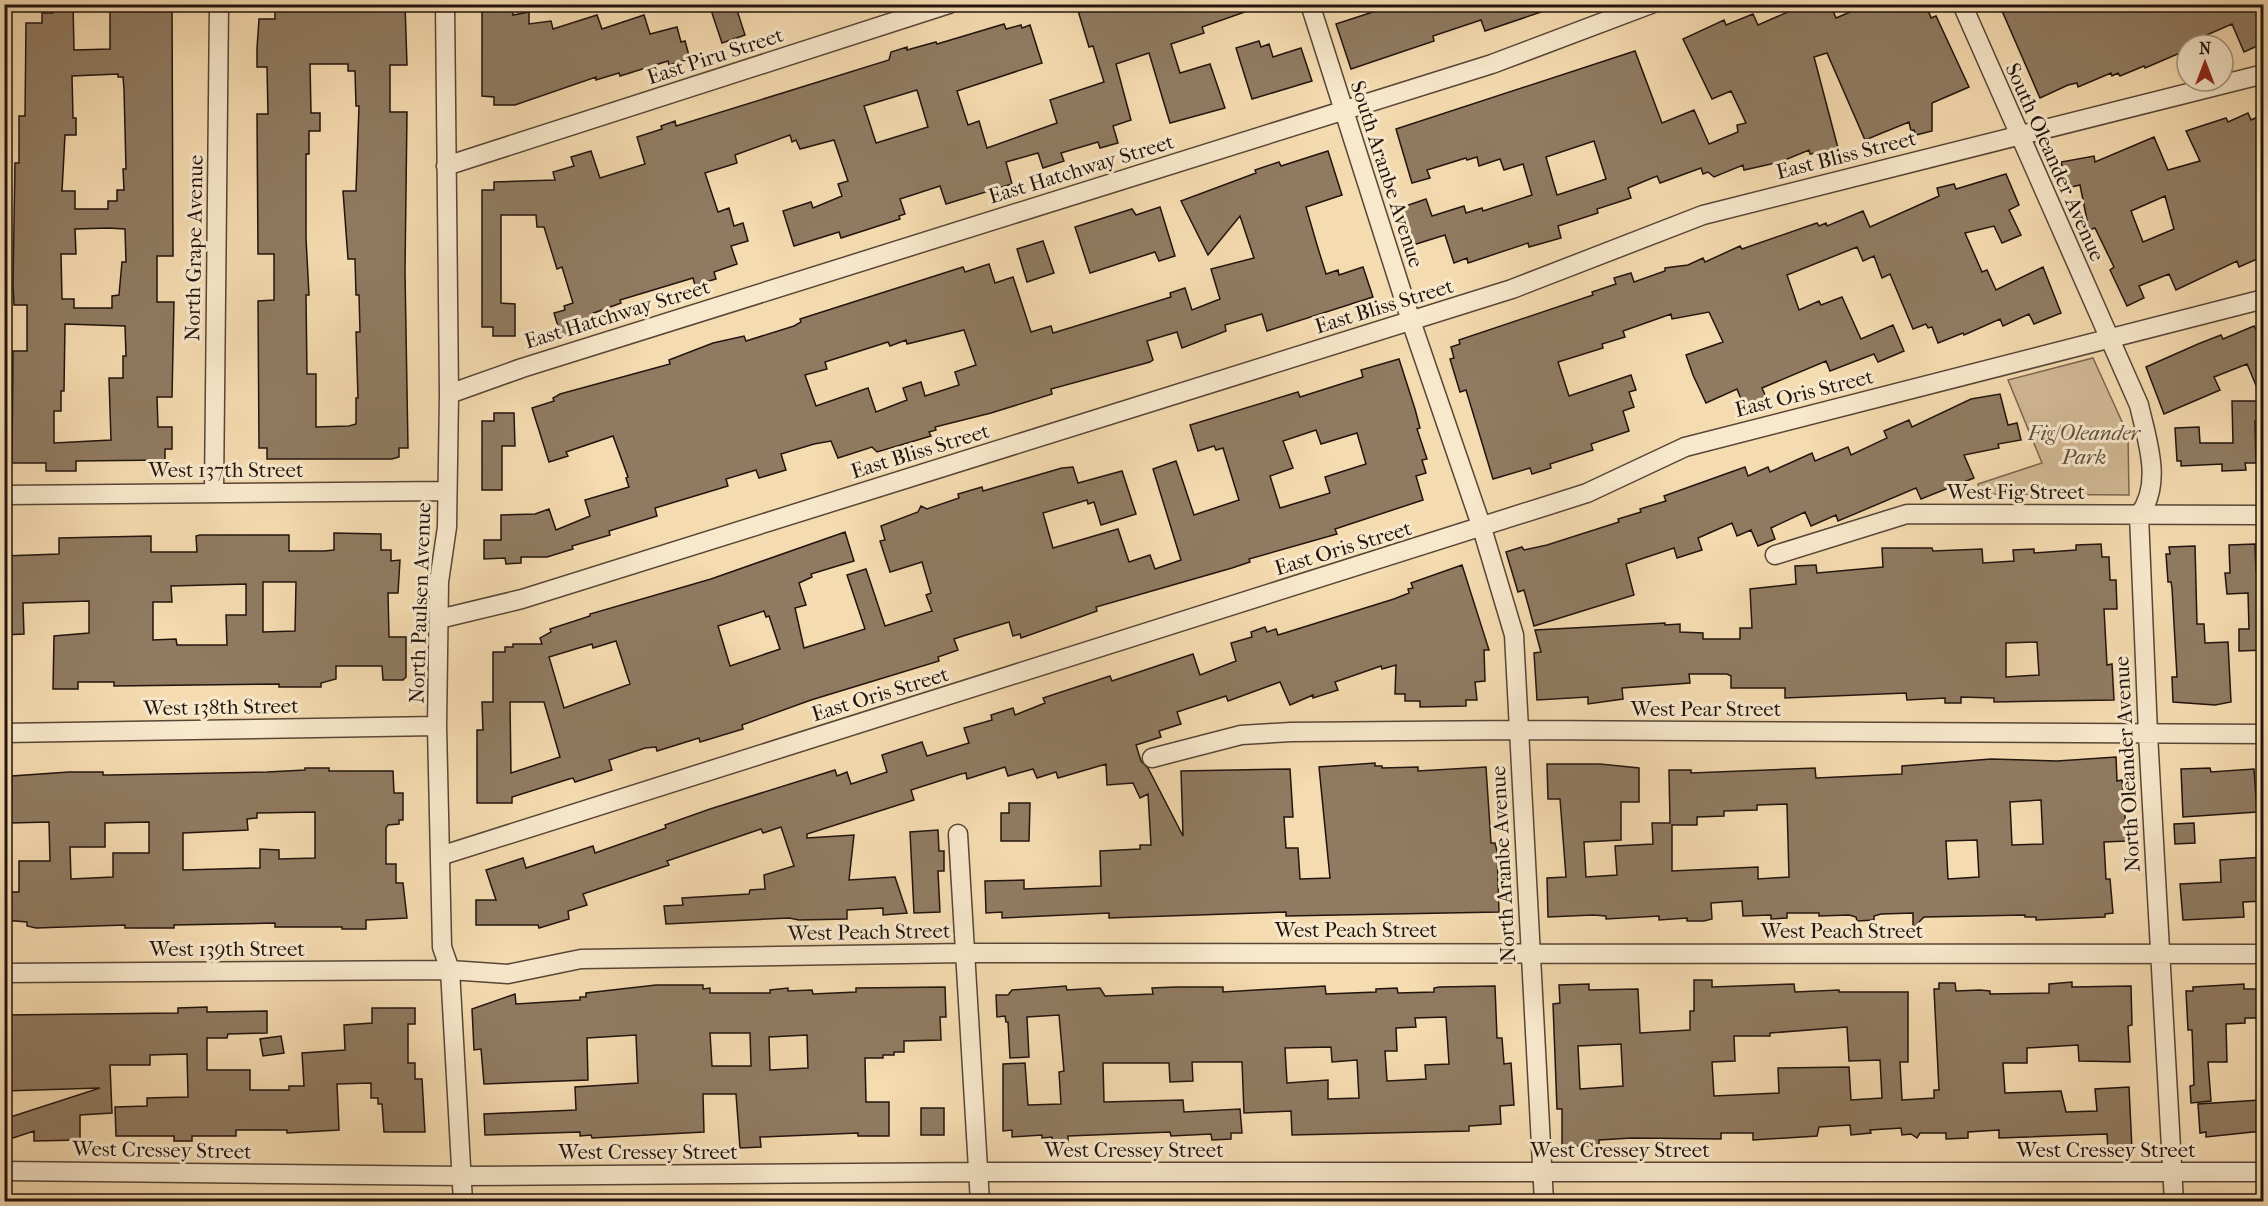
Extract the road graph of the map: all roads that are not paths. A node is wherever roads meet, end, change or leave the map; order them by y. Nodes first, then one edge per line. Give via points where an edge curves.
1 (219, 4) edge
2 (444, 4) edge
3 (950, 4) edge
4 (1310, 4) edge
5 (1651, 4) edge
6 (1962, 4) edge
7 (2264, 74) edge
8 (1343, 112) junction
9 (2018, 135) junction
10 (446, 166) junction
11 (2264, 299) edge
12 (1411, 321) junction
13 (2107, 337) junction
14 (449, 394) junction
15 (447, 491) junction
16 (214, 492) junction
17 (4, 495) edge
18 (2139, 515) junction
19 (2264, 515) edge
20 (1482, 528) junction
21 (1775, 555) dead end
22 (439, 619) junction
23 (437, 726) junction
24 (1518, 730) junction
25 (4, 733) edge
26 (2148, 734) junction
27 (2264, 734) edge
28 (1152, 759) dead end
29 (958, 834) dead end
30 (440, 856) junction
31 (1531, 952) junction
32 (965, 953) junction
33 (2264, 954) edge
34 (2160, 955) junction
35 (450, 970) junction
36 (4, 973) edge
37 (4, 1171) edge
38 (978, 1172) junction
39 (1543, 1172) junction
40 (2173, 1172) junction
41 (2264, 1172) edge
42 (462, 1176) junction
43 (463, 1202) edge
44 (980, 1202) edge
45 (1544, 1202) edge
46 (2174, 1202) edge

1 - 16 street, North Grape Avenue
2 - 10 street, North Paulsen Avenue
3 - 10 street, East Piru Street
4 - 8 street, South Aranbe Avenue
5 - 8 street, East Hatchway Street via 1492,64
6 - 9 street, South Oleander Avenue
7 - 9 street, East Bliss Street
8 - 12 street, South Aranbe Avenue
8 - 14 street, East Hatchway Street
9 - 12 street, East Bliss Street via 1702,215 1512,289
9 - 13 street, South Oleander Avenue
10 - 14 street, North Paulsen Avenue
11 - 13 street, East Oris Street
12 - 20 street, South Aranbe Avenue
12 - 22 street, East Bliss Street via 522,599
13 - 18 street, North Oleander Avenue via 2139,405 2147,437 2153,478 2148,504
13 - 20 street, East Oris Street via 1685,447 1587,493
14 - 15 street, North Paulsen Avenue
15 - 16 street, West 137th Street
15 - 22 street, North Paulsen Avenue
16 - 17 street, West 137th Street
18 - 19 street, West Fig Street
18 - 21 street, West Fig Street via 1907,514
18 - 26 street, North Oleander Avenue
20 - 24 street, North Aranbe Avenue via 1514,635
20 - 30 street, East Oris Street
22 - 23 street, North Paulsen Avenue
23 - 25 street, West 138th Street
23 - 30 street, North Paulsen Avenue
24 - 26 street, West Pear Street
24 - 28 street, West Pear Street via 1241,735
24 - 31 street, North Aranbe Avenue
26 - 27 street, West Pear Street
26 - 34 street, North Oleander Avenue
29 - 32 street
30 - 35 street, North Paulsen Avenue via 442,947
31 - 32 street, West Peach Street
31 - 34 street, West Peach Street
31 - 39 street, North Aranbe Avenue
32 - 35 street, West Peach Street via 581,959 508,974
32 - 38 street
33 - 34 street, West Peach Street
34 - 40 street, North Oleander Avenue
35 - 36 street, West 139th Street
35 - 42 street, North Paulsen Avenue
37 - 42 street, West Cressey Street
38 - 39 street, West Cressey Street
38 - 42 street, West Cressey Street
38 - 44 street
39 - 40 street, West Cressey Street
39 - 45 street, North Aranbe Avenue
40 - 41 street, West Cressey Street
40 - 46 street, North Oleander Avenue
42 - 43 street, North Paulsen Avenue

